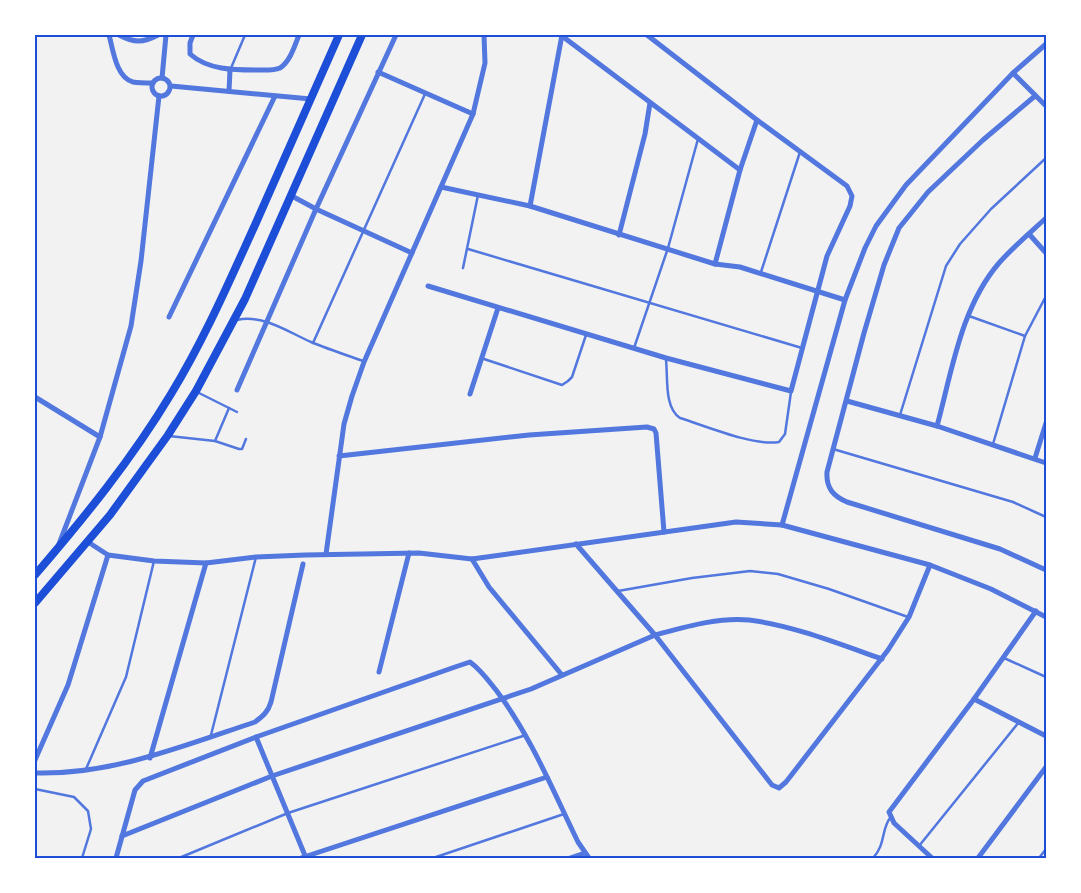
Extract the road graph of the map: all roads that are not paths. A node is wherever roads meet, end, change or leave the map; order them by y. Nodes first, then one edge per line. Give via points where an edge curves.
1 (110, 35) edge
2 (119, 35) edge
3 (158, 35) edge
4 (166, 35) edge
5 (193, 35) edge
6 (245, 35) edge
7 (299, 35) edge
8 (339, 35) edge
9 (362, 35) edge
10 (396, 35) edge
11 (484, 35) edge
12 (562, 35) edge
13 (647, 35) edge
14 (1046, 44) edge
15 (230, 70) junction
16 (378, 72) junction
17 (1014, 73) junction
18 (162, 78) junction
19 (153, 83) junction
20 (170, 86) junction
21 (229, 91) junction
22 (426, 93) junction
23 (159, 96) junction
24 (274, 96) junction
25 (1035, 96) junction
26 (311, 99) junction
27 (650, 103) junction
28 (1046, 106) edge
29 (473, 114) junction
30 (757, 120) junction
31 (698, 138) junction
32 (800, 152) junction
33 (1046, 158) edge
34 (740, 170) junction
35 (441, 187) junction
36 (290, 195) junction
37 (478, 195) junction
38 (530, 206) junction
39 (316, 209) junction
40 (1046, 218) edge
41 (363, 230) junction
42 (1028, 234) junction
43 (619, 235) junction
44 (668, 248) junction
45 (468, 249) junction
46 (1046, 252) edge
47 (412, 253) junction
48 (715, 264) junction
49 (463, 268) dead end
50 (760, 274) junction
51 (428, 286) dead end
52 (817, 292) junction
53 (1046, 296) edge
54 (845, 300) junction
55 (649, 302) junction
56 (498, 308) junction
57 (969, 316) junction
58 (169, 317) dead end
59 (233, 321) junction
60 (266, 321) junction
61 (586, 334) junction
62 (1025, 336) junction
63 (313, 343) junction
64 (634, 348) junction
65 (802, 348) junction
66 (481, 358) junction
67 (666, 358) junction
68 (364, 362) junction
69 (237, 390) dead end
70 (196, 391) junction
71 (791, 392) junction
72 (470, 394) dead end
73 (35, 397) edge
74 (846, 402) junction
75 (229, 408) junction
76 (237, 412) dead end
77 (900, 416) junction
78 (1046, 423) edge
79 (937, 426) junction
80 (168, 435) junction
81 (100, 436) junction
82 (246, 439) dead end
83 (215, 441) junction
84 (993, 444) junction
85 (833, 449) junction
86 (339, 456) junction
87 (1035, 458) junction
88 (1046, 463) edge
89 (1046, 517) edge
90 (782, 524) junction
91 (664, 532) junction
92 (88, 542) junction
93 (576, 544) junction
94 (57, 550) junction
95 (326, 554) junction
96 (409, 554) junction
97 (108, 555) junction
98 (256, 558) junction
99 (472, 558) junction
100 (154, 561) junction
101 (206, 563) junction
102 (303, 564) dead end
103 (930, 565) junction
104 (1046, 570) edge
105 (35, 575) edge
106 (618, 591) junction
107 (35, 603) edge
108 (1036, 611) junction
109 (1046, 617) edge
110 (909, 618) junction
111 (655, 635) junction
112 (1003, 658) junction
113 (882, 659) junction
114 (378, 672) dead end
115 (562, 675) junction
116 (1046, 678) edge
117 (503, 699) junction
118 (974, 699) junction
119 (1020, 721) junction
120 (526, 735) junction
121 (1046, 736) edge
122 (211, 737) junction
123 (256, 737) junction
124 (150, 758) junction
125 (35, 760) edge
126 (1046, 767) edge
127 (85, 770) junction
128 (35, 773) edge
129 (272, 776) junction
130 (547, 777) junction
131 (35, 789) edge
132 (288, 813) junction
133 (564, 814) junction
134 (890, 818) junction
135 (122, 836) junction
136 (918, 847) junction
137 (1046, 849) edge
138 (585, 853) junction
139 (304, 857) edge
140 (82, 858) edge
141 (116, 858) edge
142 (179, 858) edge
143 (433, 858) edge
144 (570, 858) edge
145 (589, 858) edge
146 (873, 858) edge
147 (932, 858) edge
148 (978, 858) edge
149 (1039, 858) edge

1 - 19 street via 124,77 131,82
2 - 3 street via 138,42
4 - 18 street
5 - 15 street via 190,54 197,60
6 - 15 lane
7 - 15 street via 289,58 280,68
8 - 26 highway
9 - 36 highway
10 - 16 street
11 - 29 street via 485,63
12 - 27 street
12 - 38 street
13 - 30 street
14 - 17 street
15 - 21 street
16 - 22 street
16 - 39 street
17 - 25 street
17 - 54 street via 906,185 890,206 865,248
18 - 19 street
18 - 20 street via 167,79
19 - 23 street via 152,89
20 - 21 street
20 - 23 street via 167,94
21 - 24 street
22 - 29 street
22 - 41 lane
23 - 81 street via 132,326
24 - 26 street
24 - 58 street
25 - 28 street
25 - 74 street via 935,186 899,228 884,265
26 - 94 highway via 215,314 172,394 90,511
27 - 31 street
27 - 43 street
29 - 35 street
30 - 32 street
30 - 34 street
31 - 34 street
31 - 44 lane
32 - 50 lane
32 - 52 street via 847,186 852,196 827,256
33 - 77 lane via 991,209 960,244 946,266
34 - 48 street
35 - 37 street
35 - 47 street
36 - 39 street
36 - 59 highway
37 - 38 street
37 - 45 lane
38 - 43 street
39 - 41 street
39 - 60 street
40 - 42 street
41 - 47 street
41 - 63 lane
42 - 46 street
42 - 57 street via 999,263
43 - 44 street
44 - 48 street
44 - 55 lane
45 - 49 lane
45 - 55 lane
47 - 68 street
48 - 50 street
50 - 52 street
51 - 56 street
52 - 54 street
52 - 65 street
53 - 62 lane
54 - 90 street
55 - 64 lane
55 - 65 lane
56 - 61 street
56 - 66 street
57 - 62 lane
57 - 79 street
59 - 60 lane via 254,318
59 - 70 highway
60 - 63 lane
60 - 69 street
61 - 64 street
61 - 66 lane via 572,376 562,385
62 - 84 lane
63 - 68 lane
64 - 67 street
65 - 71 street
66 - 72 street
67 - 71 street
67 - 71 lane via 669,400 674,414 734,435 768,444 778,442 784,434
68 - 86 street via 344,424
70 - 75 lane
70 - 80 highway
73 - 81 street
74 - 77 street
74 - 85 street
75 - 76 lane
75 - 83 lane
77 - 79 street
78 - 87 street
79 - 84 street
80 - 83 lane
80 - 92 highway
81 - 94 street
82 - 83 lane via 242,449
84 - 87 street
85 - 89 lane via 1012,502
85 - 104 street via 827,481 830,491 838,498 1000,549
86 - 91 street via 529,435 654,428
86 - 95 street
87 - 88 street
90 - 91 street via 736,522
90 - 103 street
91 - 93 street
92 - 97 street
92 - 107 highway
93 - 99 street
93 - 106 street
94 - 105 highway
95 - 96 street
95 - 98 street
96 - 99 street
96 - 114 street
97 - 100 street
97 - 125 street via 68,685
98 - 101 street
98 - 122 lane
99 - 115 street via 489,587
100 - 101 street
100 - 127 lane via 126,677
101 - 124 street
102 - 122 street via 268,710 254,722
103 - 108 street
103 - 110 street
106 - 110 lane via 750,571 778,574 812,584
106 - 111 street
108 - 109 street
108 - 112 street
110 - 113 street
111 - 113 street via 720,620 749,620 824,639
111 - 113 street via 772,785 779,788
111 - 115 street
112 - 116 lane
112 - 118 street
115 - 117 street
117 - 120 street
117 - 123 street via 470,662
117 - 129 street
118 - 119 street
118 - 134 street via 889,812
119 - 121 street
119 - 136 lane
120 - 130 street
120 - 132 lane
122 - 124 street
123 - 129 street
123 - 135 street via 143,781 135,790
124 - 127 street
126 - 148 street
127 - 128 street
129 - 132 street
129 - 135 street
130 - 133 street
130 - 139 street
131 - 140 lane via 74,797 88,811 91,829
132 - 139 street
132 - 142 lane
133 - 138 street
133 - 143 lane
134 - 136 street
134 - 146 lane via 880,851
135 - 141 street
136 - 147 street
137 - 149 lane
138 - 144 street
138 - 145 street

